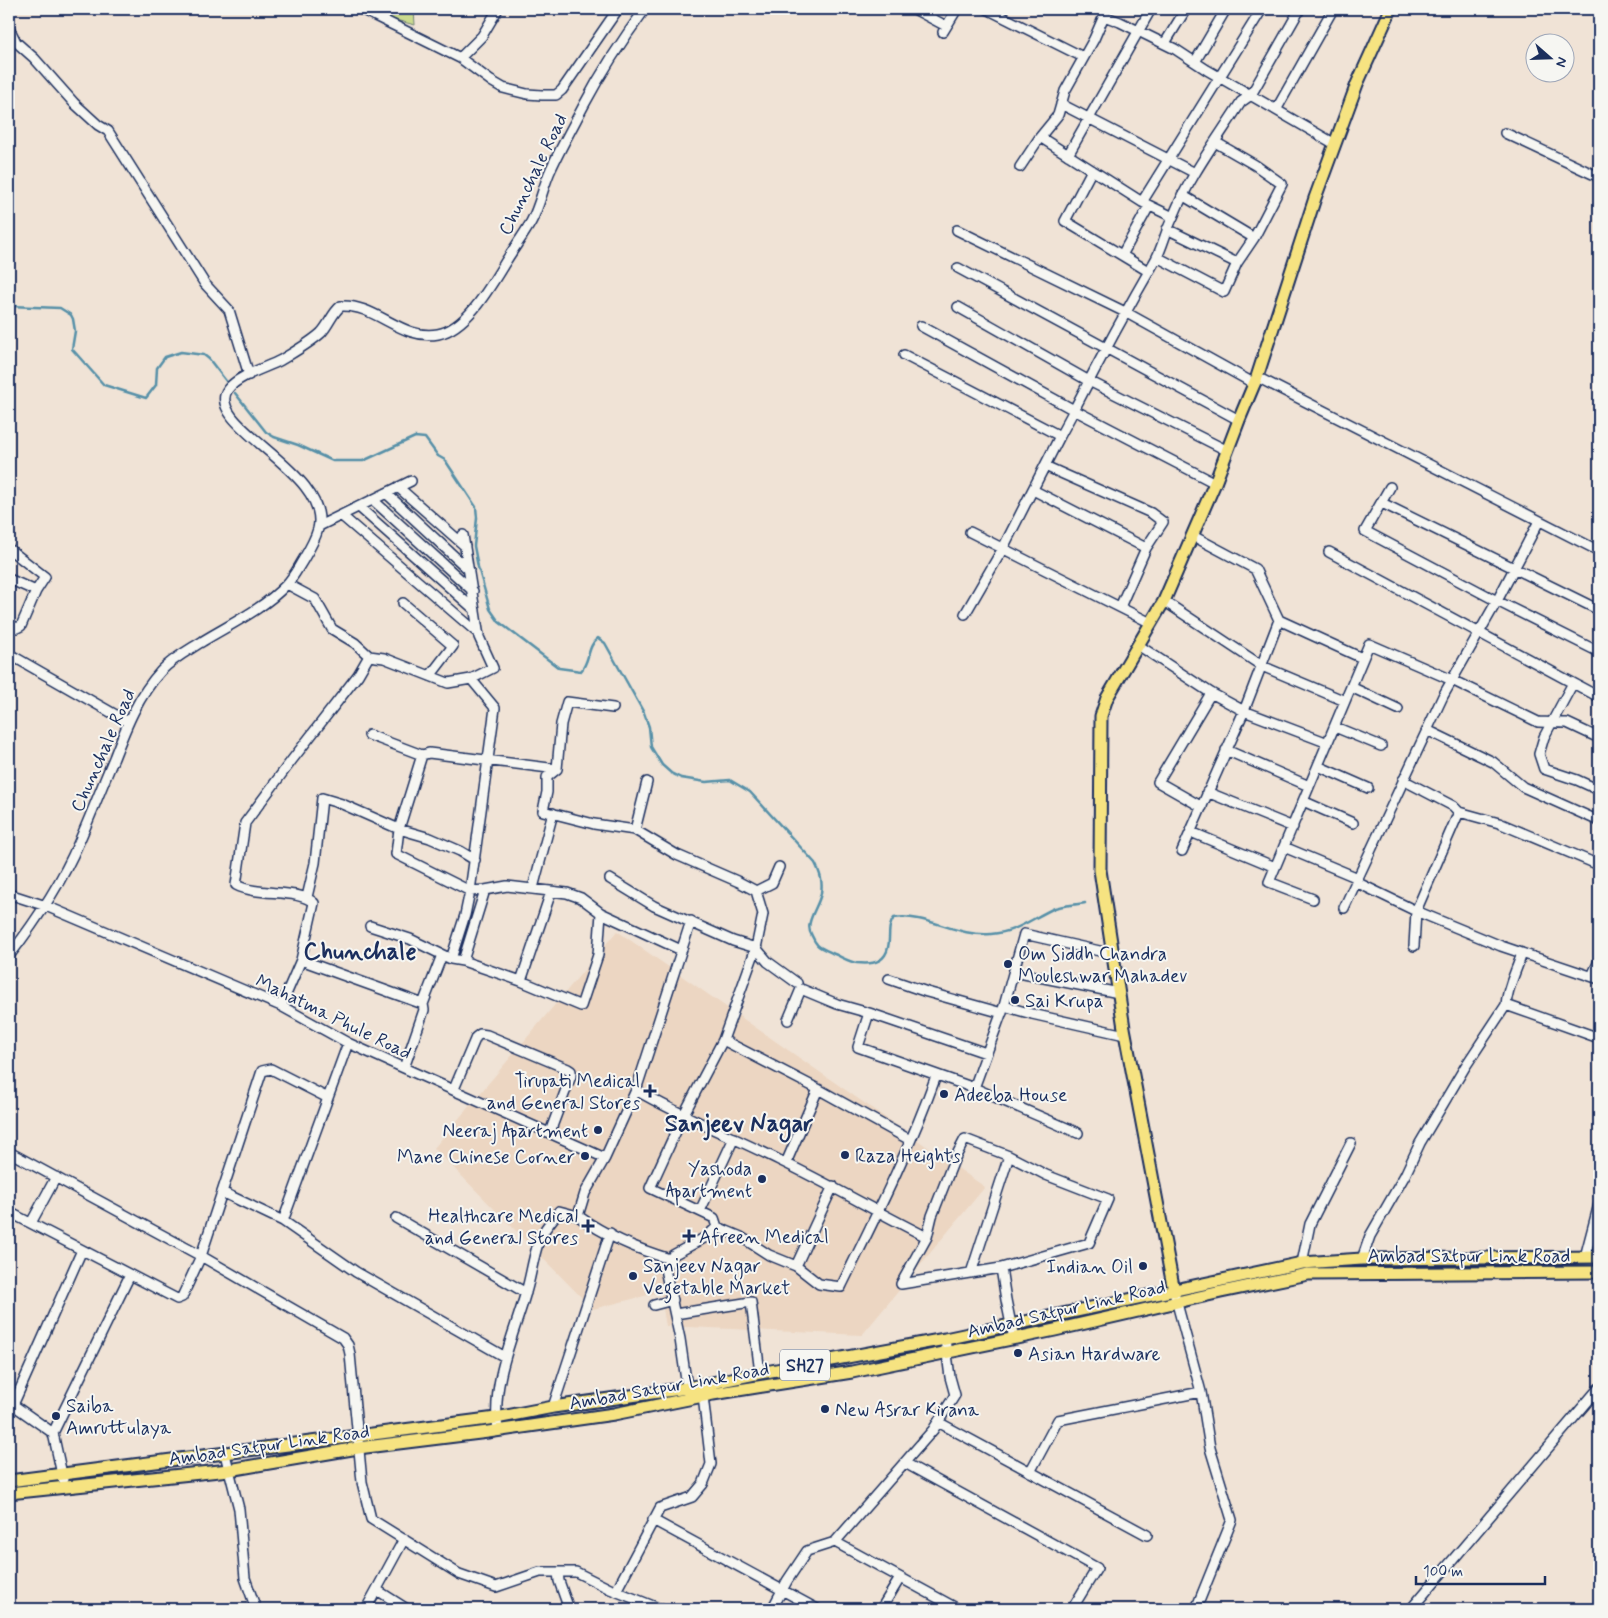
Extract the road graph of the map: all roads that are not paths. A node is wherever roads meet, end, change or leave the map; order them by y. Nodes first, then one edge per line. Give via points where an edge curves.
1 (360, 9) edge
2 (498, 9) edge
3 (618, 9) edge
4 (645, 9) edge
5 (914, 9) edge
6 (956, 9) edge
7 (987, 9) edge
8 (1150, 9) edge
9 (1186, 9) edge
10 (1226, 9) edge
11 (1262, 9) edge
12 (1300, 9) edge
13 (1333, 9) edge
14 (1391, 9) edge
15 (1106, 12) edge
16 (9, 28) edge
17 (1138, 30) junction
18 (1165, 43) junction
19 (1083, 57) junction
20 (460, 58) junction
21 (1195, 62) junction
22 (1219, 77) junction
23 (1251, 95) junction
24 (1061, 104) junction
25 (1276, 110) junction
26 (1089, 118) junction
27 (1505, 132) dead end
28 (1040, 137) junction
29 (1215, 142) junction
30 (1335, 144) junction
31 (1068, 155) junction
32 (1169, 158) junction
33 (1020, 167) dead end
34 (1092, 170) junction
35 (1195, 173) junction
36 (1599, 177) edge
37 (1182, 195) junction
38 (1146, 204) junction
39 (1173, 217) junction
40 (1167, 228) junction
41 (957, 230) dead end
42 (1254, 238) junction
43 (1122, 255) junction
44 (1157, 257) junction
45 (1237, 263) junction
46 (958, 268) dead end
47 (1148, 271) junction
48 (958, 307) dead end
49 (1125, 312) junction
50 (921, 326) dead end
51 (1106, 348) junction
52 (904, 355) dead end
53 (249, 375) junction
54 (1089, 381) junction
55 (1256, 381) junction
56 (1074, 410) junction
57 (1239, 420) junction
58 (1060, 436) junction
59 (1228, 451) junction
60 (1045, 466) junction
61 (411, 481) dead end
62 (1216, 484) junction
63 (398, 487) junction
64 (1390, 487) dead end
65 (1033, 490) junction
66 (386, 493) junction
67 (373, 500) junction
68 (1382, 503) junction
69 (359, 507) junction
70 (342, 516) junction
71 (1539, 521) junction
72 (319, 526) junction
73 (970, 532) dead end
74 (463, 535) dead end
75 (1193, 536) junction
76 (465, 546) junction
77 (1146, 548) junction
78 (9, 549) edge
79 (1002, 550) junction
80 (1599, 551) edge
81 (1329, 552) dead end
82 (1515, 568) junction
83 (470, 571) junction
84 (9, 579) edge
85 (287, 584) junction
86 (36, 591) junction
87 (472, 591) junction
88 (1164, 601) junction
89 (1498, 601) junction
90 (403, 603) dead end
91 (1120, 608) junction
92 (475, 610) junction
93 (1599, 610) edge
94 (965, 614) dead end
95 (1279, 620) junction
96 (1151, 622) junction
97 (9, 624) edge
98 (1480, 632) junction
99 (478, 634) junction
100 (1138, 645) junction
101 (1599, 652) edge
102 (9, 654) edge
103 (369, 656) junction
104 (1362, 658) junction
105 (1262, 666) junction
106 (430, 676) junction
107 (472, 679) junction
108 (1452, 680) junction
109 (1573, 683) junction
110 (1351, 687) junction
111 (1210, 693) junction
112 (1599, 697) edge
113 (1345, 701) junction
114 (613, 708) dead end
115 (1398, 709) dead end
116 (1244, 711) junction
117 (128, 722) junction
118 (1552, 722) junction
119 (1335, 726) junction
120 (1427, 730) junction
121 (369, 735) dead end
122 (1599, 738) edge
123 (1328, 743) junction
124 (1381, 746) dead end
125 (1226, 750) junction
126 (422, 755) junction
127 (488, 760) junction
128 (1318, 766) junction
129 (557, 769) junction
130 (1403, 780) junction
131 (647, 782) dead end
132 (1309, 786) junction
133 (1368, 788) dead end
134 (1599, 790) edge
135 (1207, 792) junction
136 (1303, 801) junction
137 (1202, 807) junction
138 (1459, 812) junction
139 (553, 813) junction
140 (1599, 821) edge
141 (1353, 823) dead end
142 (1293, 827) junction
143 (399, 829) junction
144 (635, 830) junction
145 (1191, 832) junction
146 (1284, 847) junction
147 (1182, 851) dead end
148 (475, 860) junction
149 (1599, 865) edge
150 (778, 867) dead end
151 (1275, 867) junction
152 (610, 879) dead end
153 (1357, 880) junction
154 (534, 888) junction
155 (485, 890) junction
156 (470, 891) junction
157 (551, 892) junction
158 (756, 892) junction
159 (9, 894) edge
160 (307, 897) junction
161 (1313, 899) dead end
162 (46, 906) junction
163 (1344, 908) dead end
164 (1416, 911) junction
165 (601, 913) junction
166 (691, 921) junction
167 (370, 926) dead end
168 (1414, 946) dead end
169 (756, 948) junction
170 (681, 950) junction
171 (1522, 953) junction
172 (1113, 954) junction
173 (9, 956) edge
174 (446, 957) junction
175 (301, 960) junction
176 (463, 961) junction
177 (1599, 961) edge
178 (1014, 972) junction
179 (1596, 978) edge
180 (889, 979) dead end
181 (521, 981) junction
182 (797, 983) dead end
183 (1118, 992) junction
184 (423, 1004) junction
185 (1506, 1005) junction
186 (281, 1006) junction
187 (1003, 1009) junction
188 (870, 1014) junction
189 (788, 1020) dead end
190 (1125, 1035) junction
191 (1599, 1038) edge
192 (722, 1040) junction
193 (348, 1043) junction
194 (986, 1054) junction
195 (404, 1068) junction
196 (936, 1076) junction
197 (974, 1088) junction
198 (818, 1089) junction
199 (454, 1090) junction
200 (636, 1090) junction
201 (328, 1098) junction
202 (683, 1116) junction
203 (550, 1132) junction
204 (1078, 1133) dead end
205 (734, 1138) junction
206 (910, 1140) junction
207 (1351, 1143) dead end
208 (9, 1152) edge
209 (1009, 1156) junction
210 (606, 1158) junction
211 (786, 1163) junction
212 (56, 1177) junction
213 (833, 1186) junction
214 (222, 1192) junction
215 (1599, 1204) edge
216 (9, 1212) edge
217 (700, 1212) junction
218 (878, 1212) junction
219 (578, 1216) junction
220 (396, 1218) dead end
221 (283, 1221) junction
222 (31, 1223) junction
223 (717, 1227) junction
224 (610, 1234) junction
225 (927, 1237) junction
226 (82, 1250) junction
227 (201, 1256) junction
228 (1599, 1257) edge
229 (1585, 1258) junction
230 (670, 1259) junction
231 (1362, 1259) junction
232 (1302, 1263) junction
233 (796, 1266) junction
234 (1001, 1268) junction
235 (1599, 1272) edge
236 (971, 1273) junction
237 (130, 1275) junction
238 (526, 1293) junction
239 (1175, 1296) junction
240 (673, 1300) junction
241 (654, 1305) dead end
242 (675, 1314) junction
243 (1012, 1326) junction
244 (945, 1339) junction
245 (1014, 1339) junction
246 (947, 1352) junction
247 (505, 1357) junction
248 (760, 1373) junction
249 (1599, 1388) edge
250 (1201, 1392) junction
251 (688, 1393) junction
252 (703, 1396) junction
253 (11, 1403) edge
254 (553, 1407) junction
255 (496, 1418) junction
256 (938, 1422) junction
257 (498, 1430) junction
258 (54, 1432) junction
259 (357, 1435) junction
260 (358, 1448) junction
261 (225, 1454) junction
262 (905, 1463) junction
263 (229, 1470) junction
264 (1030, 1472) junction
265 (62, 1475) junction
266 (9, 1481) edge
267 (65, 1487) junction
268 (9, 1493) edge
269 (654, 1520) junction
270 (1146, 1535) dead end
271 (404, 1539) junction
272 (835, 1542) junction
273 (558, 1572) junction
274 (900, 1578) junction
275 (783, 1589) junction
276 (378, 1590) junction
277 (616, 1591) junction
278 (256, 1609) edge
279 (366, 1609) edge
280 (407, 1609) edge
281 (570, 1609) edge
282 (662, 1609) edge
283 (772, 1609) edge
284 (817, 1609) edge
285 (881, 1609) edge
286 (958, 1609) edge
287 (1072, 1609) edge
288 (1196, 1609) edge
289 (1411, 1609) edge

1 - 20 street
2 - 20 street via 482,36
3 - 20 street via 556,95 527,94 503,88
4 - 53 street, Chunchale Road via 585,103 551,169 531,222 486,293 462,320 444,332 425,335 409,332 354,307 341,306 316,336 281,360
5 - 6 street via 944,29
7 - 19 street
8 - 17 street
9 - 18 street
10 - 21 street
11 - 22 street
12 - 23 street
13 - 25 street
14 - 30 main road via 1357,84
15 - 17 street
15 - 19 street
16 - 53 street via 16,42 74,103 108,131 205,284 229,310
17 - 18 street
17 - 26 street
18 - 21 street
19 - 24 street
21 - 22 street
22 - 23 street
22 - 32 street
23 - 25 street
23 - 29 street via 1241,102
24 - 26 street
24 - 28 street via 1058,115
25 - 30 street
26 - 31 street
26 - 32 street
27 - 36 street
28 - 31 street
28 - 33 street
29 - 35 street
29 - 42 street via 1282,184
30 - 55 main road
31 - 34 street
32 - 35 street
32 - 38 street
34 - 38 street
34 - 43 street via 1065,221
35 - 37 street
37 - 39 street
37 - 42 street
38 - 39 street
38 - 43 street
39 - 40 street
40 - 44 street
40 - 45 street
41 - 49 street
42 - 45 street
43 - 47 street
44 - 45 street via 1224,292
44 - 47 street
46 - 51 street
47 - 49 street
48 - 54 street
49 - 51 street
49 - 55 street
50 - 56 street
51 - 54 street
51 - 57 street
52 - 58 street
53 - 72 street, Chunchale Road via 235,382 227,391 226,408 237,424 306,487 316,506
54 - 56 street
54 - 59 street
55 - 57 main road
55 - 71 street
56 - 58 street
56 - 62 street
57 - 59 main road
58 - 60 street
59 - 62 main road
60 - 65 street
60 - 77 street via 1151,513 1162,522
61 - 63 street
62 - 75 main road
63 - 66 street
63 - 76 street
64 - 68 street
65 - 77 street
65 - 79 street
66 - 67 street
66 - 83 street
67 - 69 street
67 - 87 street
68 - 82 street
68 - 89 street via 1365,530
69 - 70 street
69 - 92 street
70 - 72 street
70 - 99 street
71 - 80 street
71 - 82 street
72 - 85 street, Chunchale Road via 310,549
73 - 79 street
74 - 76 street
75 - 88 main road
75 - 95 street via 1255,569
76 - 83 street
77 - 91 street
78 - 86 street via 45,577
79 - 91 street
79 - 94 street
81 - 98 street
82 - 89 street
82 - 93 street
83 - 87 street
84 - 86 street
85 - 103 street via 315,600 332,629 355,642
85 - 117 street, Chunchale Road via 248,614 171,661 147,689
86 - 97 street via 21,626 17,628
87 - 92 street
88 - 96 main road
88 - 105 street
89 - 98 street
89 - 101 street
90 - 106 street via 453,646
91 - 96 street
92 - 99 street
95 - 104 street
95 - 105 street
96 - 100 main road
98 - 108 street
98 - 109 street
99 - 107 street via 493,668
100 - 111 street
100 - 172 main road via 1101,716 1100,870
102 - 117 street
103 - 106 street via 384,658
103 - 160 street via 245,823 236,885 259,892
104 - 108 street via 1369,644
104 - 110 street
105 - 113 street
105 - 116 street
106 - 107 street via 448,682
107 - 127 street via 495,708
108 - 118 street via 1538,722
108 - 120 street
109 - 112 street
109 - 118 street
110 - 113 street
110 - 115 street
111 - 116 street
111 - 137 street via 1158,782
113 - 119 street
114 - 129 street via 567,702
116 - 123 street
116 - 125 street
117 - 162 street, Chunchale Road via 80,842
118 - 122 street via 1567,722
118 - 134 street via 1539,754 1544,769
119 - 123 street
119 - 124 street
120 - 130 street
120 - 140 street via 1493,762 1523,786
121 - 126 street
123 - 128 street
125 - 132 street
125 - 135 street
126 - 127 street
126 - 143 street
127 - 129 street
127 - 148 street
128 - 132 street
128 - 133 street
129 - 139 street via 547,777 543,811
130 - 138 street
130 - 153 street
131 - 144 street
132 - 136 street
135 - 137 street
135 - 142 street
136 - 141 street
136 - 142 street
137 - 145 street
138 - 149 street via 1499,823
138 - 164 street
139 - 144 street
139 - 154 street
142 - 146 street
143 - 148 street via 430,838
143 - 156 street via 396,854
143 - 160 street via 322,798 315,863
144 - 158 street via 677,855
145 - 147 street
145 - 151 street
146 - 151 street
146 - 153 street
148 - 156 street
150 - 158 street via 772,884
151 - 161 street via 1269,882
152 - 166 street via 654,906
153 - 163 street
153 - 164 street
154 - 155 street via 507,886
154 - 157 street
155 - 156 street
155 - 176 street
156 - 174 street via 465,915
157 - 165 street via 581,898
157 - 181 street
158 - 169 street via 763,914
159 - 162 street, Mahatma Phule Road
160 - 175 street via 314,903
162 - 173 street, Chunchale Road
162 - 186 street, Mahatma Phule Road
164 - 168 street
164 - 171 street
165 - 170 street
165 - 181 street via 598,955 581,1006
166 - 169 street via 705,930
166 - 170 street
167 - 174 street via 410,939
169 - 182 street via 768,962
169 - 192 street
170 - 200 street
171 - 179 street
171 - 185 street
172 - 178 street via 1024,934
172 - 183 main road
174 - 176 street
174 - 184 street
175 - 184 street
175 - 186 street
176 - 181 street
177 - 179 street
178 - 183 street
178 - 187 street
180 - 187 street via 927,992
183 - 190 main road
184 - 195 street via 424,1010
185 - 191 street
185 - 231 street via 1420,1143 1370,1236
186 - 193 street, Mahatma Phule Road
187 - 190 street
187 - 194 street
188 - 189 street via 801,989
188 - 194 street
188 - 196 street via 858,1047
190 - 239 main road
192 - 198 street
192 - 202 street
193 - 195 street, Mahatma Phule Road
193 - 201 street
194 - 197 street
195 - 199 street, Mahatma Phule Road
196 - 197 street
196 - 206 street
197 - 204 street
198 - 206 street
198 - 211 street
199 - 203 street, Mahatma Phule Road
199 - 203 street via 476,1037 482,1033 568,1069 571,1076
200 - 202 street
200 - 210 street
201 - 214 street via 270,1069 262,1071
201 - 221 street
202 - 205 street
202 - 217 street via 650,1188
203 - 210 street, Mahatma Phule Road
205 - 211 street
205 - 217 street
206 - 218 street
207 - 232 street via 1310,1224
208 - 212 street
209 - 225 street via 965,1139 932,1216
209 - 234 street via 1046,1175 1108,1198 1089,1243
209 - 236 street
210 - 219 street via 584,1193
211 - 213 street
212 - 222 street
212 - 227 street
213 - 218 street
213 - 233 street
214 - 221 street
214 - 227 street
215 - 229 street
216 - 222 street
217 - 223 street via 714,1218
218 - 225 street
218 - 233 street via 841,1287 819,1284
219 - 224 street
219 - 238 street via 559,1211 540,1237
220 - 238 street
221 - 247 street via 356,1272
222 - 226 street
223 - 230 street
223 - 233 street
224 - 230 street via 644,1251
224 - 254 street
225 - 236 street via 901,1284
226 - 237 street
226 - 253 street
227 - 237 street via 179,1299
227 - 259 street via 343,1338 350,1354
228 - 229 main road, Ambad Satpur Link Road / SH27
229 - 231 main road, Ambad Satpur Link Road / SH27
230 - 240 street via 665,1269
231 - 232 main road, Ambad Satpur Link Road / SH27
232 - 239 main road, Ambad Satpur Link Road / SH27
234 - 236 street
234 - 243 street
235 - 239 main road, Ambad Satpur Link Road via 1308,1274
237 - 258 street
238 - 247 street
239 - 243 main road, Ambad Satpur Link Road / SH27
239 - 245 main road, Ambad Satpur Link Road
239 - 250 street
240 - 241 street
240 - 242 street
242 - 248 street via 751,1302
242 - 251 street
243 - 244 main road, Ambad Satpur Link Road / SH27
243 - 245 street
244 - 246 street
244 - 248 main road, Ambad Satpur Link Road / SH27
245 - 246 main road, Ambad Satpur Link Road
246 - 252 main road, Ambad Satpur Link Road via 852,1372
246 - 256 street via 955,1395
247 - 255 street via 496,1393
248 - 251 main road, Ambad Satpur Link Road / SH27
249 - 289 street
250 - 264 street via 1058,1420
250 - 288 street via 1210,1448 1232,1520
251 - 252 main road, Ambad Satpur Link Road
251 - 254 main road, Ambad Satpur Link Road / SH27
251 - 257 main road, Ambad Satpur Link Road via 614,1414
252 - 269 street via 711,1464 703,1484 692,1497 660,1508
253 - 258 street
254 - 255 main road, Ambad Satpur Link Road / SH27
255 - 257 street
255 - 259 main road, Ambad Satpur Link Road / SH27
256 - 262 street
256 - 264 street
257 - 260 main road, Ambad Satpur Link Road
258 - 265 street
259 - 260 street
259 - 261 main road, Ambad Satpur Link Road / SH27
260 - 263 main road, Ambad Satpur Link Road
260 - 271 street via 371,1519
261 - 263 street
261 - 265 main road, Ambad Satpur Link Road / SH27
262 - 272 street
262 - 287 street via 1096,1568
263 - 267 main road, Ambad Satpur Link Road
263 - 278 street via 239,1509 245,1578
264 - 270 street
265 - 266 main road, Ambad Satpur Link Road / SH27
265 - 267 street
267 - 268 main road, Ambad Satpur Link Road
269 - 275 street
269 - 277 street
271 - 273 street via 459,1574 496,1587 540,1572
271 - 276 street
272 - 274 street
272 - 275 street via 807,1551
273 - 277 street via 576,1572
273 - 281 street
274 - 285 street
274 - 286 street
275 - 283 street
275 - 284 street
276 - 279 street
276 - 280 street
277 - 282 street

